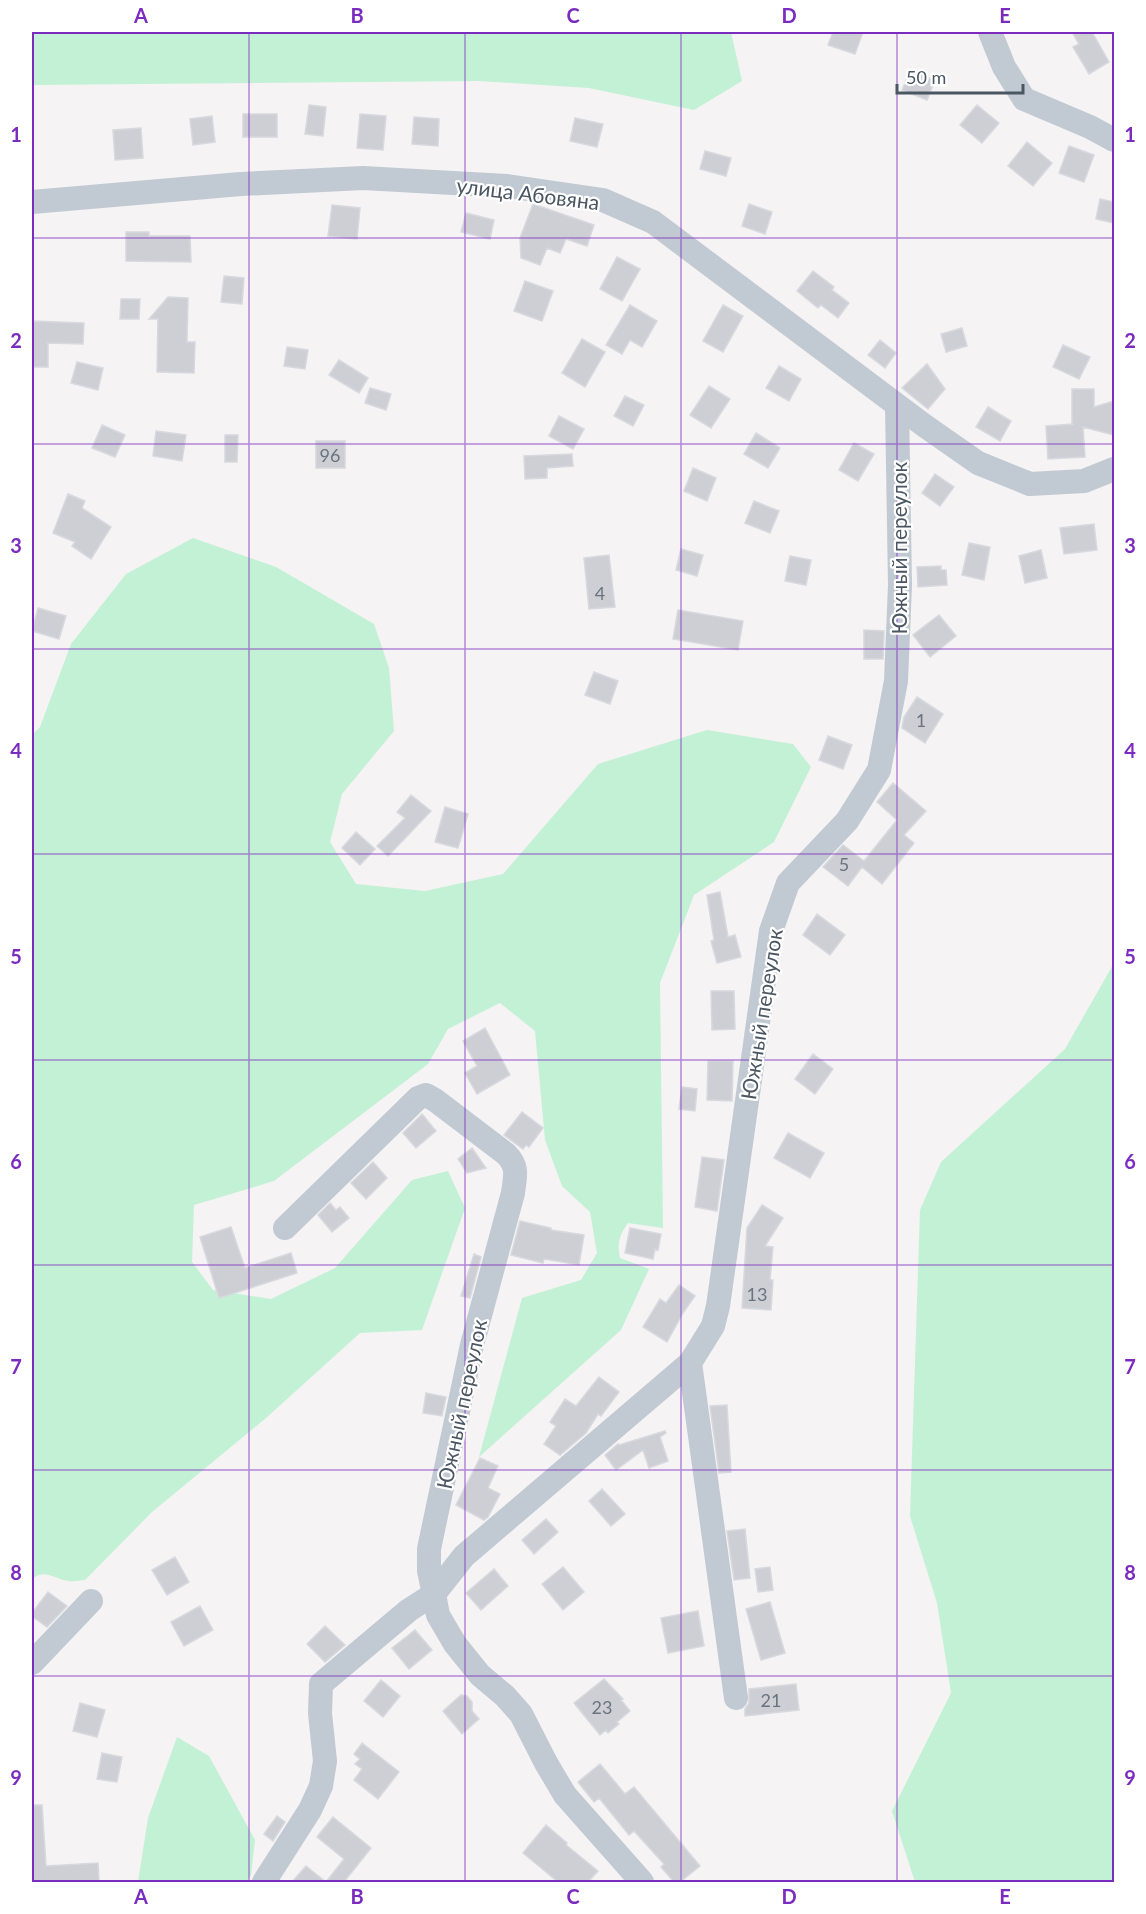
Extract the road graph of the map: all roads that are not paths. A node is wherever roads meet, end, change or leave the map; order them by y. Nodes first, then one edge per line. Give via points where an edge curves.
1 (990, 32) edge
2 (1114, 141) edge
3 (32, 202) edge
4 (897, 405) junction
5 (1114, 469) edge
6 (285, 1228) dead end
7 (690, 1363) junction
8 (434, 1594) junction
9 (91, 1602) dead end
10 (32, 1663) edge
11 (736, 1698) dead end
12 (264, 1882) edge
13 (642, 1882) edge

1 - 2 street via 1004,68 1024,99
3 - 4 street, улица Абовяна via 242,183 363,178 507,186 603,200 652,222
4 - 5 street, улица Абовяна via 978,463 1030,484 1084,481
4 - 7 street, Южный переулок via 900,585 896,681 879,770 847,821 788,883 771,931 718,1306 713,1326
6 - 8 street, Южный переулок via 418,1098 426,1095 513,1162 513,1193 472,1345 429,1549
7 - 8 street, Южный переулок via 464,1556
7 - 11 street
8 - 12 street, Южный переулок via 409,1610 321,1684 325,1761 321,1786
8 - 13 street, Южный переулок via 438,1616 455,1644 480,1675 521,1714 565,1795
9 - 10 street

